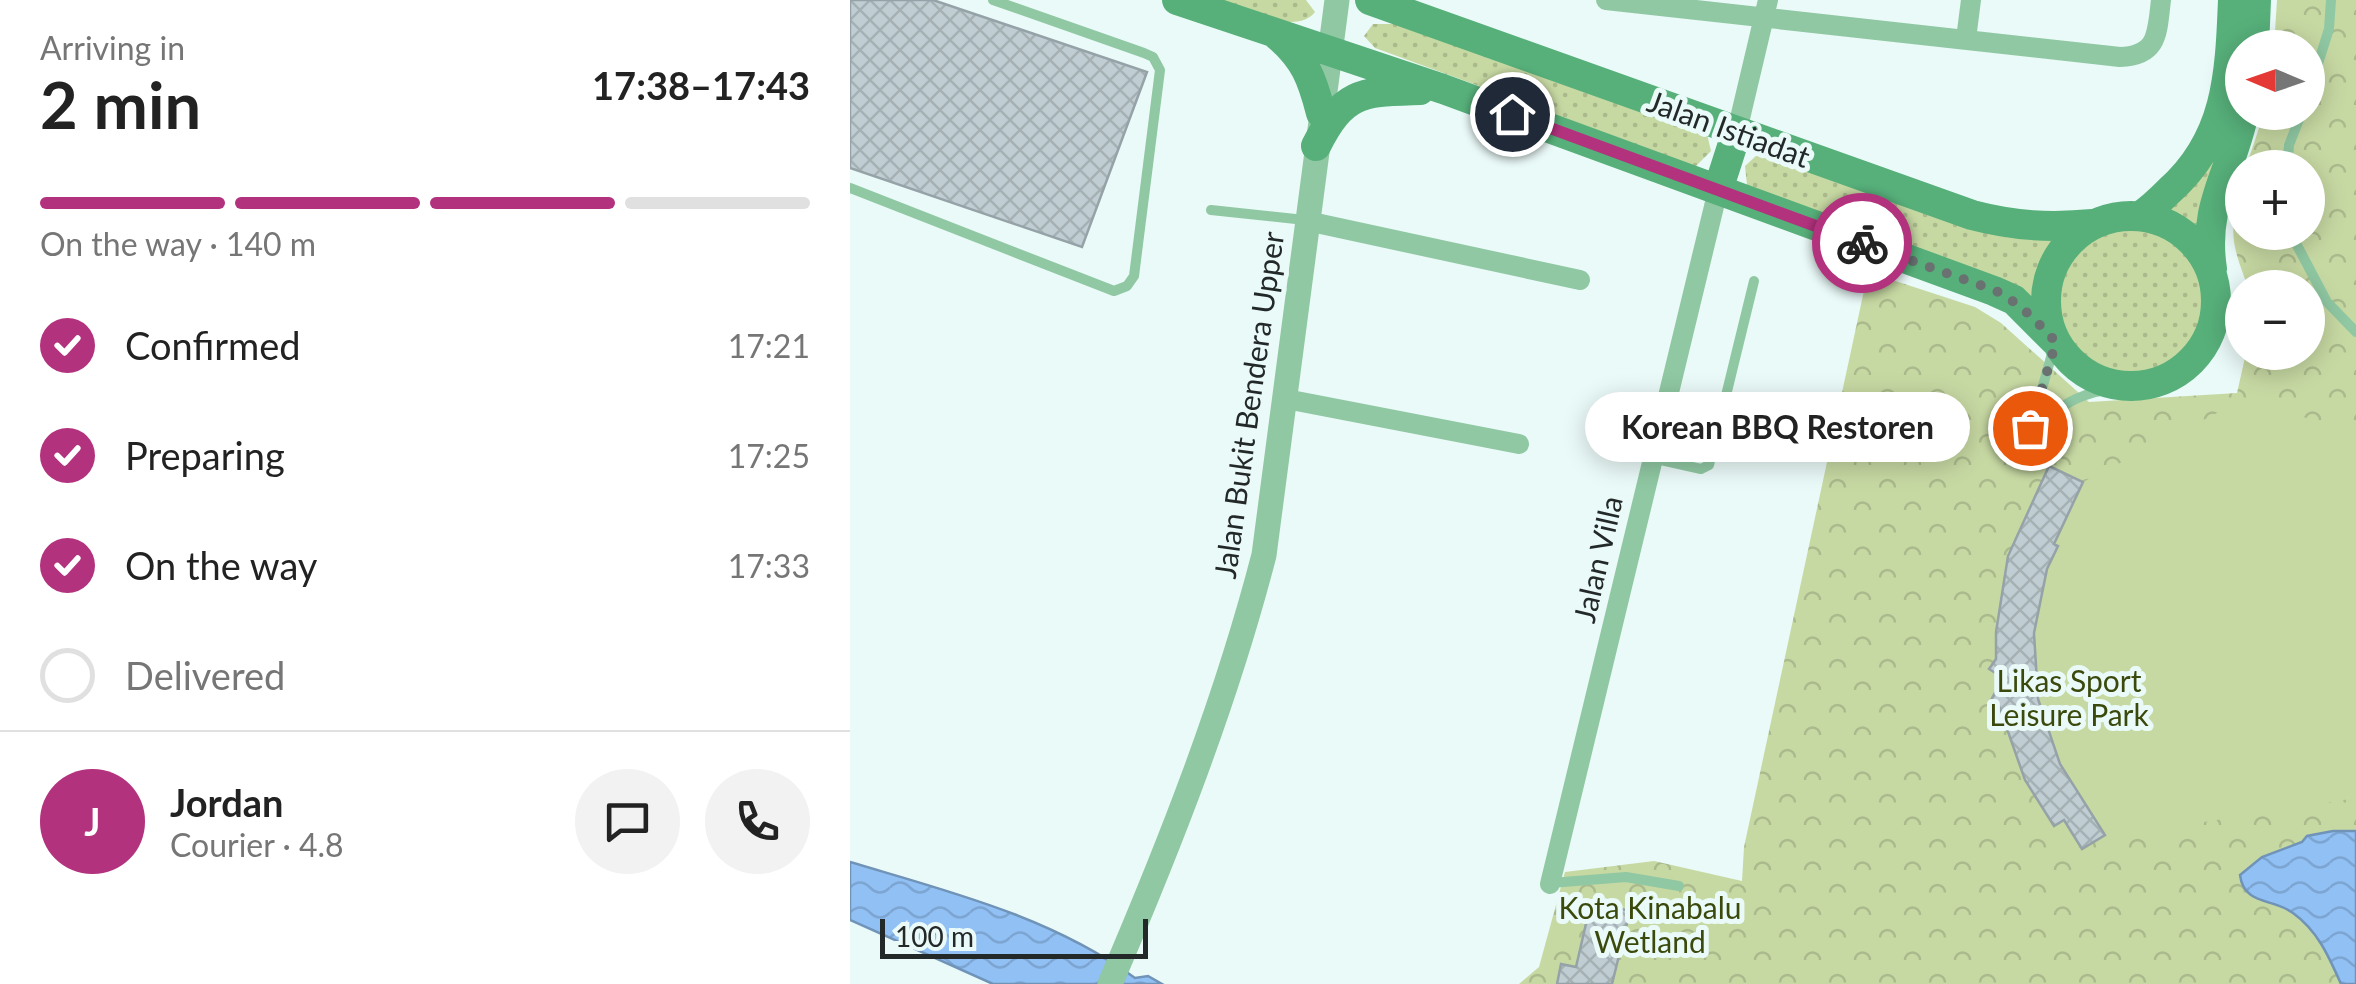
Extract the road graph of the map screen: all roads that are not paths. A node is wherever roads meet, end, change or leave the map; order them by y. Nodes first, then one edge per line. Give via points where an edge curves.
1 (993, 0) edge
2 (1177, 0) edge
3 (1336, 0) edge
4 (1370, 0) edge
5 (1606, 0) edge
6 (1971, 0) edge
7 (2161, 0) edge
8 (2233, 0) edge
9 (2256, 0) edge
10 (2331, 0) edge
11 (1767, 9) edge
12 (2255, 30) edge
13 (1274, 33) junction
14 (1966, 39) junction
15 (2325, 42) edge
16 (1330, 51) junction
17 (1443, 88) junction
18 (1321, 114) junction
19 (2238, 130) edge
20 (1737, 132) junction
21 (1316, 146) junction
22 (850, 188) edge
23 (1718, 190) junction
24 (1211, 210) dead end
25 (2140, 216) junction
26 (1308, 220) junction
27 (2093, 224) junction
28 (2300, 250) edge
29 (1580, 280) dead end
30 (1754, 281) dead end
31 (2216, 298) junction
32 (2356, 332) edge
33 (2056, 342) junction
34 (2125, 387) junction
35 (1286, 399) junction
36 (1518, 444) dead end
37 (1651, 458) junction
38 (1550, 884) joint
39 (1679, 886) dead end
40 (1110, 984) edge

1 - 22 lane via 1154,57 1160,70 1128,286 1114,291
2 - 13 main road, Jalan Istiadat
3 - 16 street, Jalan Bukit Bendera Upper
4 - 20 main road, Jalan Istiadat
5 - 11 street
6 - 14 street
7 - 14 street via 2157,36 2138,57
8 - 25 main road via 2217,125 2192,172
9 - 12 main road
10 - 15 lane
11 - 14 street
11 - 20 street
13 - 16 main road, Jalan Istiadat
13 - 18 main road via 1296,51 1313,80
16 - 17 main road, Jalan Istiadat
16 - 18 street, Jalan Bukit Bendera Upper
17 - 21 main road via 1366,94 1330,118
17 - 23 main road, Jalan Istiadat
18 - 21 street, Jalan Bukit Bendera Upper
19 - 31 main road via 2210,218
20 - 23 main road
20 - 27 main road, Jalan Istiadat via 2001,222
21 - 26 street, Jalan Bukit Bendera Upper
23 - 33 main road, Jalan Istiadat via 1994,290 2014,300
23 - 37 street, Jalan Villa
24 - 26 lane
25 - 27 main road
25 - 31 main road via 2169,224 2193,242
26 - 29 street
26 - 35 street, Jalan Bukit Bendera Upper
27 - 33 main road via 2054,262 2046,288
28 - 32 lane via 2327,302
30 - 37 lane via 1709,464 1702,469
31 - 34 main road via 2200,352 2179,372
33 - 34 main road via 2073,365
33 - 34 lane via 2030,428 2089,391
35 - 36 street
35 - 40 street, Jalan Bukit Bendera Upper via 1264,554 1246,623 1178,820
37 - 38 street, Jalan Villa
38 - 39 lane via 1626,877

